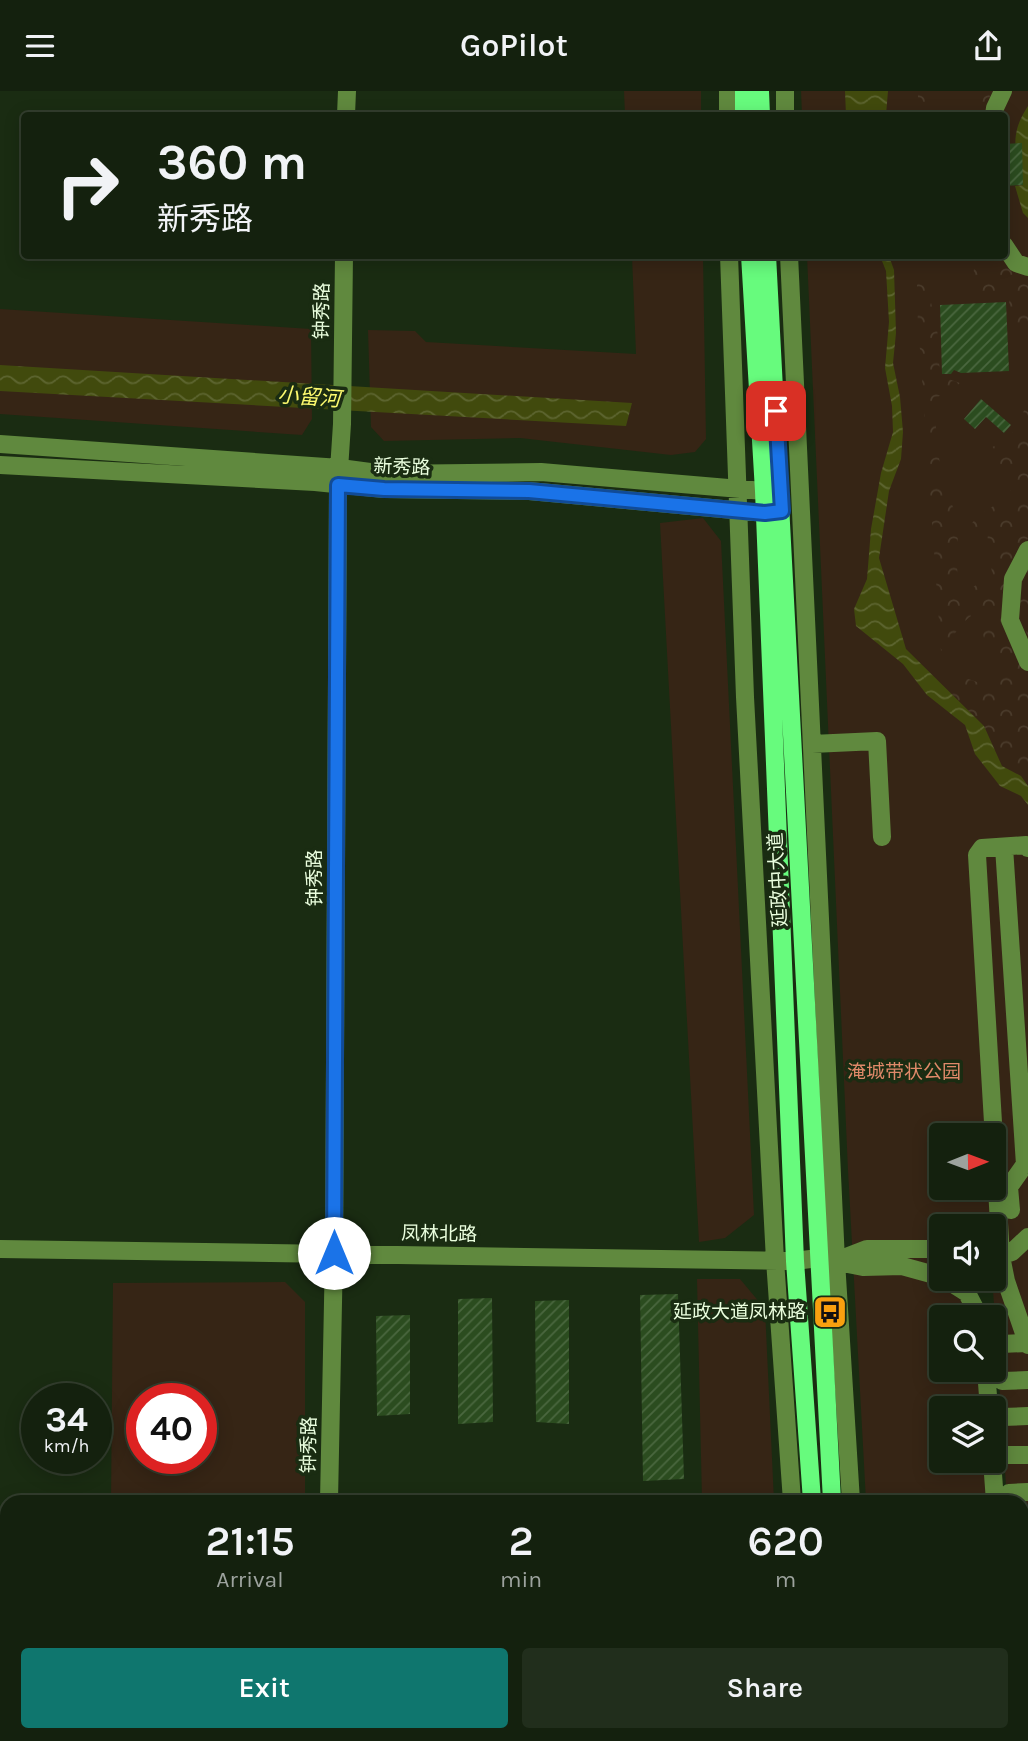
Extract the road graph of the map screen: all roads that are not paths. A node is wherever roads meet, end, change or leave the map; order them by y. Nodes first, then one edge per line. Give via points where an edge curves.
1 (346, 91) edge
2 (728, 91) edge
3 (744, 91) edge
4 (760, 91) edge
5 (785, 91) edge
6 (1003, 91) edge
7 (346, 112) edge
8 (728, 112) edge
9 (744, 112) edge
10 (761, 112) edge
11 (785, 112) edge
12 (994, 112) edge
13 (1008, 251) edge
14 (344, 259) edge
15 (729, 259) edge
16 (750, 259) edge
17 (767, 259) edge
18 (789, 259) edge
19 (1028, 267) edge
20 (0, 444) edge
21 (0, 465) edge
22 (339, 476) junction
23 (737, 489) junction
24 (772, 490) junction
25 (800, 494) junction
26 (738, 510) junction
27 (773, 512) junction
28 (801, 516) junction
29 (1028, 550) edge
30 (1028, 661) edge
31 (812, 744) junction
32 (882, 837) dead end
33 (1027, 846) edge
34 (1004, 847) junction
35 (1026, 1163) edge
36 (996, 1214) edge
37 (1028, 1237) edge
38 (1006, 1244) edge
39 (0, 1249) edge
40 (929, 1249) edge
41 (334, 1253) junction
42 (1006, 1254) edge
43 (827, 1259) junction
44 (775, 1260) junction
45 (795, 1261) junction
46 (929, 1272) edge
47 (1006, 1281) edge
48 (1006, 1344) edge
49 (1028, 1344) edge
50 (1028, 1380) edge
51 (1006, 1381) edge
52 (1006, 1414) edge
53 (1028, 1416) edge
54 (1028, 1455) edge
55 (1006, 1457) edge
56 (1000, 1473) edge
57 (329, 1495) edge
58 (792, 1495) edge
59 (812, 1495) edge
60 (832, 1495) edge
61 (850, 1495) edge
62 (1002, 1495) edge

1 - 7 street
2 - 8 street
3 - 9 main road
4 - 10 main road
5 - 11 street
6 - 12 street
13 - 19 street via 1016,263
14 - 22 street, 钟秀路
15 - 23 street
16 - 24 main road, 延政中大道
17 - 24 main road, 延政中大道
18 - 25 street
20 - 22 street, 新秀路
21 - 22 street, 新秀路
22 - 23 street, 新秀路 via 541,472
22 - 26 street, 新秀路 via 384,489 529,491
22 - 41 street, 钟秀路
23 - 24 street, 新秀路
23 - 26 street
24 - 25 street, 新秀路
24 - 27 main road, 延政中大道
25 - 28 street
26 - 27 street, 新秀路
26 - 44 street
27 - 28 street, 新秀路
27 - 43 main road, 延政中大道
27 - 45 main road, 延政中大道
28 - 31 street
29 - 30 street via 1013,579 1010,620
31 - 32 street via 877,741
31 - 43 street
33 - 34 street
34 - 35 street
34 - 36 street via 982,848 977,855
35 - 38 street via 1009,1187 1012,1235
37 - 42 street
39 - 41 street, 凤林北路
40 - 43 street via 867,1249
41 - 44 street, 凤林北路
41 - 57 street, 钟秀路
43 - 45 street, 凤林北路
43 - 46 street
43 - 60 main road, 延政中大道
43 - 61 street
44 - 45 street, 凤林北路
44 - 58 street
45 - 59 main road, 延政中大道
47 - 49 street
48 - 49 street
50 - 51 street
52 - 53 street
54 - 55 street
56 - 62 street

